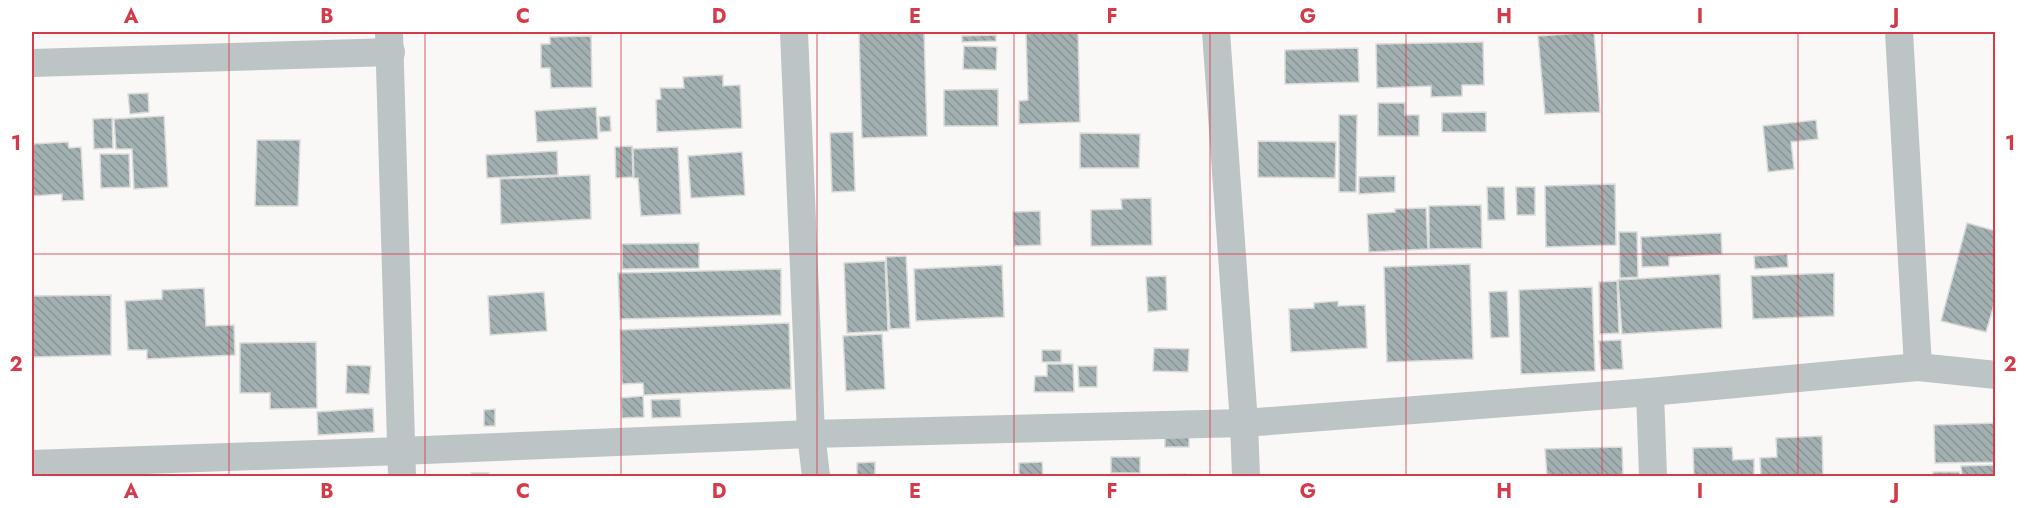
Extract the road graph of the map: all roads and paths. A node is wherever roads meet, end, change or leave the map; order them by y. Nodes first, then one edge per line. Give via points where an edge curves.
1 (794, 32) edge
2 (1215, 32) edge
3 (1899, 32) edge
4 (390, 42) edge
5 (32, 63) edge
6 (1918, 368) junction
7 (1995, 375) edge
8 (1650, 392) junction
9 (1244, 423) junction
10 (811, 434) junction
11 (32, 464) edge
12 (401, 464) edge
13 (816, 477) edge
14 (1246, 477) edge
15 (1653, 477) edge

1 - 10 street
2 - 9 street
3 - 6 street
4 - 5 street
4 - 12 street
6 - 7 street
6 - 8 street
8 - 9 street
8 - 15 street
9 - 10 street
9 - 14 street
10 - 12 street
10 - 13 street
11 - 12 street

